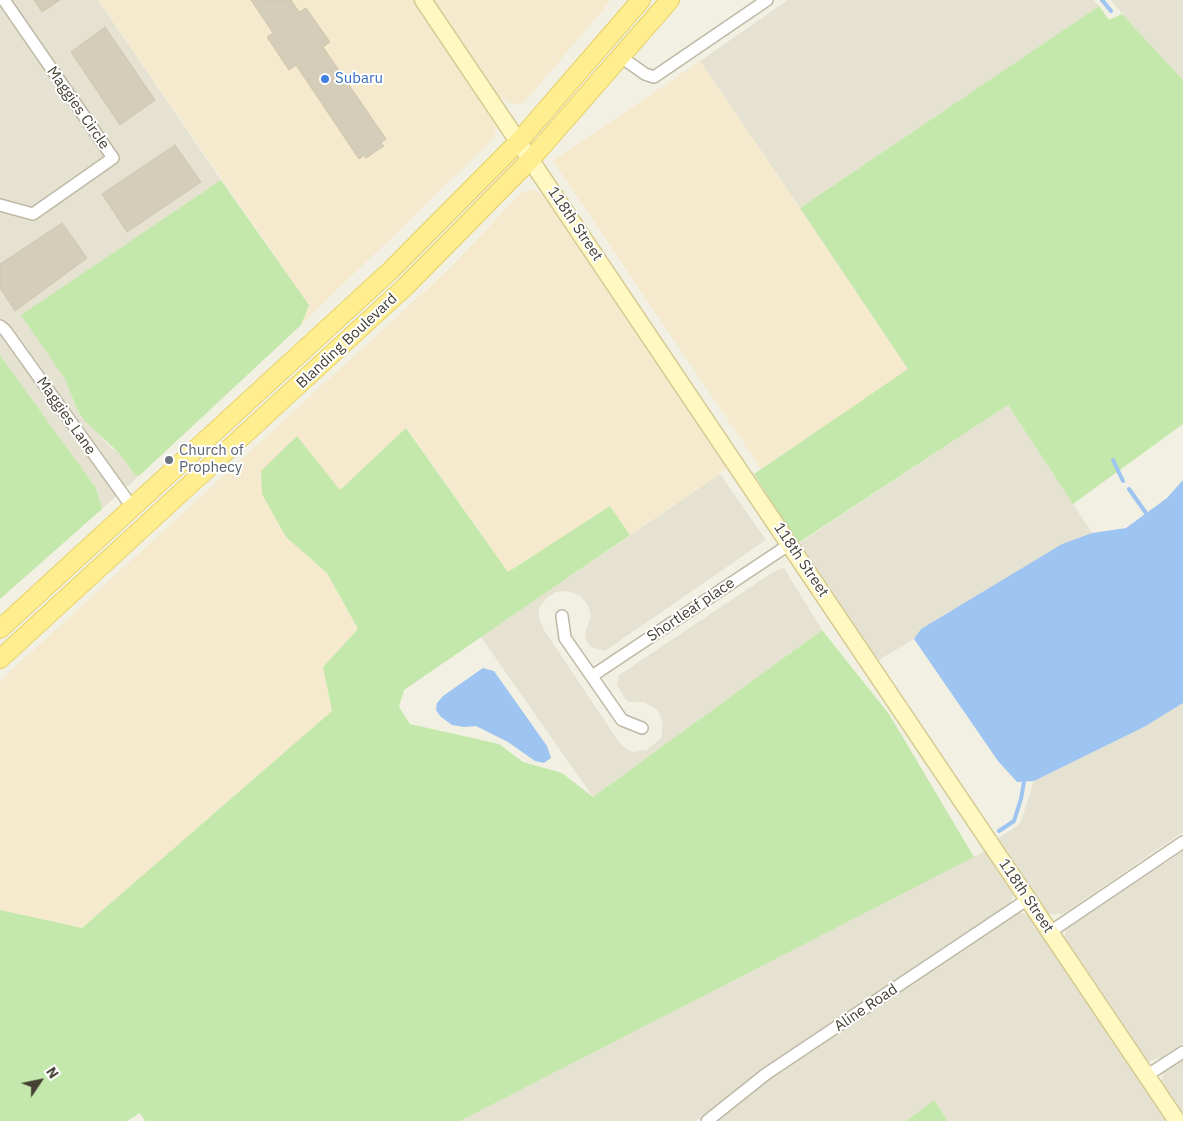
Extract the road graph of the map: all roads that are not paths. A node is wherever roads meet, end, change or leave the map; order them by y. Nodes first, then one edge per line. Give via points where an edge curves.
1 (4, 0) edge
2 (423, 0) edge
3 (642, 0) edge
4 (767, 0) edge
5 (666, 1) edge
6 (621, 57) junction
7 (519, 141) junction
8 (531, 159) junction
9 (0, 205) edge
10 (0, 326) edge
11 (323, 334) junction
12 (338, 349) junction
13 (172, 472) junction
14 (132, 507) junction
15 (140, 532) junction
16 (790, 544) junction
17 (99, 569) junction
18 (562, 616) dead end
19 (0, 629) edge
20 (0, 659) edge
21 (592, 676) junction
22 (642, 728) dead end
23 (1183, 842) edge
24 (1028, 899) junction
25 (1050, 932) junction
26 (1183, 1052) edge
27 (1146, 1076) junction
28 (707, 1121) edge
29 (1176, 1121) edge

1 - 9 street, Maggies Circle via 113,158 32,214
2 - 7 street, 118th Street
3 - 7 main road, Blanding Boulevard
4 - 6 street via 654,77
5 - 6 main road, Blanding Boulevard
6 - 8 main road, Blanding Boulevard
7 - 8 street, 118th Street
7 - 11 main road, Blanding Boulevard
8 - 12 main road, Blanding Boulevard via 406,287
8 - 16 street, 118th Street
10 - 14 street, Maggies Lane
11 - 12 street
11 - 13 main road, Blanding Boulevard
12 - 15 main road, Blanding Boulevard
13 - 14 main road, Blanding Boulevard
13 - 15 main road via 145,510
14 - 17 main road via 125,532
14 - 19 main road, Blanding Boulevard
15 - 17 main road, Blanding Boulevard
16 - 21 street, Shortleaf place
16 - 24 street, 118th Street
17 - 20 main road, Blanding Boulevard
18 - 21 street via 565,638
21 - 22 street via 622,720
23 - 25 street
24 - 25 street, 118th Street
24 - 28 street, Aline Road via 766,1074
25 - 27 street, 118th Street
26 - 27 street
27 - 29 street, 118th Street

